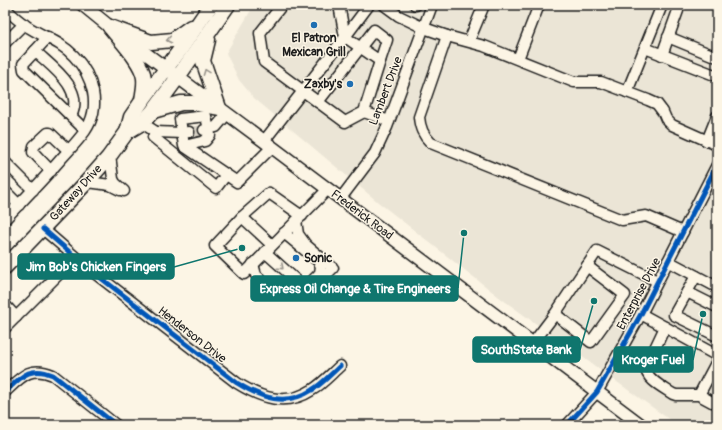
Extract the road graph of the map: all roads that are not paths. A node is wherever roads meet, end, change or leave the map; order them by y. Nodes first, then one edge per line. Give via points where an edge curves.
1 (83, 5) edge
2 (211, 5) edge
3 (228, 5) edge
4 (282, 5) edge
5 (339, 5) edge
6 (369, 5) edge
7 (384, 5) edge
8 (432, 5) edge
9 (484, 5) edge
10 (539, 5) edge
11 (662, 5) edge
12 (680, 5) edge
13 (5, 8) edge
14 (201, 20) junction
15 (24, 24) junction
16 (110, 27) junction
17 (424, 28) junction
18 (211, 30) junction
19 (448, 36) junction
20 (48, 37) junction
21 (345, 37) junction
22 (668, 37) junction
23 (6, 41) edge
24 (469, 41) junction
25 (360, 48) junction
26 (645, 48) junction
27 (35, 51) junction
28 (662, 55) junction
29 (717, 57) edge
30 (518, 59) junction
31 (380, 62) junction
32 (166, 68) junction
33 (717, 76) edge
34 (178, 77) junction
35 (303, 91) junction
36 (627, 92) junction
37 (142, 101) junction
38 (318, 102) junction
39 (153, 111) junction
40 (223, 111) junction
41 (364, 112) junction
42 (71, 116) junction
43 (717, 116) edge
44 (389, 121) junction
45 (142, 124) junction
46 (206, 129) junction
47 (85, 130) junction
48 (127, 132) junction
49 (156, 132) junction
50 (186, 132) junction
51 (707, 141) junction
52 (268, 144) junction
53 (717, 145) edge
54 (184, 146) junction
55 (68, 150) junction
56 (110, 155) junction
57 (5, 162) edge
58 (717, 165) edge
59 (51, 171) junction
60 (226, 175) junction
61 (88, 182) junction
62 (328, 189) junction
63 (33, 190) junction
64 (5, 191) edge
65 (341, 198) junction
66 (19, 205) junction
67 (299, 218) junction
68 (5, 219) edge
69 (239, 220) junction
70 (42, 229) junction
71 (683, 232) junction
72 (284, 233) junction
73 (268, 249) junction
74 (75, 258) junction
75 (668, 261) junction
76 (587, 266) junction
77 (5, 267) edge
78 (248, 270) junction
79 (696, 276) junction
80 (658, 281) junction
81 (298, 282) junction
82 (717, 287) edge
83 (276, 292) dead end
84 (687, 292) junction
85 (5, 305) edge
86 (717, 307) edge
87 (555, 314) junction
88 (641, 314) junction
89 (16, 317) junction
90 (665, 327) junction
91 (5, 328) edge
92 (717, 336) edge
93 (533, 343) junction
94 (717, 356) edge
95 (717, 361) edge
96 (340, 366) dead end
97 (5, 392) edge
98 (597, 392) junction
99 (699, 395) junction
100 (717, 401) edge
101 (116, 425) edge
102 (567, 425) edge
103 (641, 425) edge

1 - 16 main road, Frederick Road
2 - 14 highway, Gateway Drive
3 - 18 highway, Gateway Drive
4 - 35 street via 260,33 264,62
5 - 21 street
6 - 21 street
7 - 17 street via 399,16
8 - 17 street, Lambert Drive
9 - 24 street
10 - 30 street
11 - 26 street
12 - 22 street
13 - 15 street
14 -> 16 highway via 173,40 165,41 151,42
14 - 32 highway, Gateway Drive
15 - 20 street
15 - 23 street
16 - 32 main road, Frederick Road
16 - 37 highway via 142,71
17 - 19 street
17 - 44 street, Lambert Drive
18 - 34 highway, Gateway Drive
40 -> 18 highway via 203,61
19 - 24 street
19 - 71 street via 419,117 420,128 431,143 622,220 646,216
20 - 27 street
20 - 47 street via 64,46 74,56 83,67 93,90 94,104
21 - 25 street
21 - 35 street
22 - 28 street
22 - 29 street
24 - 30 street
25 - 31 street
25 - 31 street via 374,30 387,40
25 - 38 street
26 - 28 street
26 - 36 street
27 - 42 street via 70,86 74,100 74,111
27 - 42 street via 23,64 24,70
28 - 33 street
30 - 36 street via 574,82 601,82
31 - 41 street
32 - 34 main road, Frederick Road
32 - 37 highway, Gateway Drive
34 - 39 highway, Gateway Drive
34 - 40 main road, Frederick Road
35 - 38 street
35 - 52 street
36 - 51 street via 657,104 672,125
37 - 48 highway, Gateway Drive via 131,117
38 - 41 street via 345,122
39 - 40 highway via 181,103 193,103
39 - 45 highway, Gateway Drive
40 - 46 street via 216,127
40 - 52 main road, Frederick Road
41 - 44 street
42 - 47 street
43 - 51 street
44 - 65 street, Lambert Drive via 375,153
45 - 48 highway, Gateway Drive
45 - 49 street
46 - 50 street via 206,116 180,119
46 - 54 street via 210,135 205,141
47 - 55 street
48 - 56 highway, Gateway Drive
49 - 50 street
49 - 60 street via 153,137 216,188
50 - 54 street
51 - 53 street
52 - 60 street via 237,182
52 - 62 main road, Frederick Road
54 - 60 street
55 - 59 street
55 - 59 street via 50,133 34,146 33,152
56 - 61 highway, Gateway Drive
56 - 61 street via 113,179 124,192 110,185
57 - 63 street
58 - 71 street, Enterprise Drive
59 - 63 street
61 - 70 highway, Gateway Drive
62 - 65 main road, Frederick Road
62 - 67 street
63 - 66 street
64 - 66 street
65 - 93 main road, Frederick Road
66 - 68 street
67 - 69 street via 269,194
67 - 72 street
67 - 81 street via 298,234 306,245 333,268 315,286 305,288
69 - 73 street
69 - 78 street via 215,246
70 - 74 street, Henderson Drive
70 - 77 highway, Gateway Drive
71 - 75 street, Enterprise Drive
72 - 73 street
72 - 81 street via 318,260 321,266 320,273 313,280
73 - 78 street
73 -> 81 street
74 - 89 street
74 - 96 street, Henderson Drive via 253,393 281,400 298,397 314,389
75 - 79 street
75 - 80 street, Enterprise Drive
76 - 80 street via 596,251
76 - 87 street
76 - 87 street via 625,295 591,342
78 - 83 street
79 - 82 street
79 - 84 street
80 - 88 street, Enterprise Drive
84 - 86 street
84 - 92 street via 674,315
85 - 89 street
87 - 93 street
88 - 90 street
88 - 98 street, Enterprise Drive
89 - 91 street
90 - 94 street
90 - 99 street via 646,372 672,394
93 - 98 main road, Frederick Road
95 - 99 street
97 - 101 street via 25,374 44,371
98 - 102 street, Enterprise Drive
98 - 103 main road, Frederick Road
99 - 100 street via 712,402

